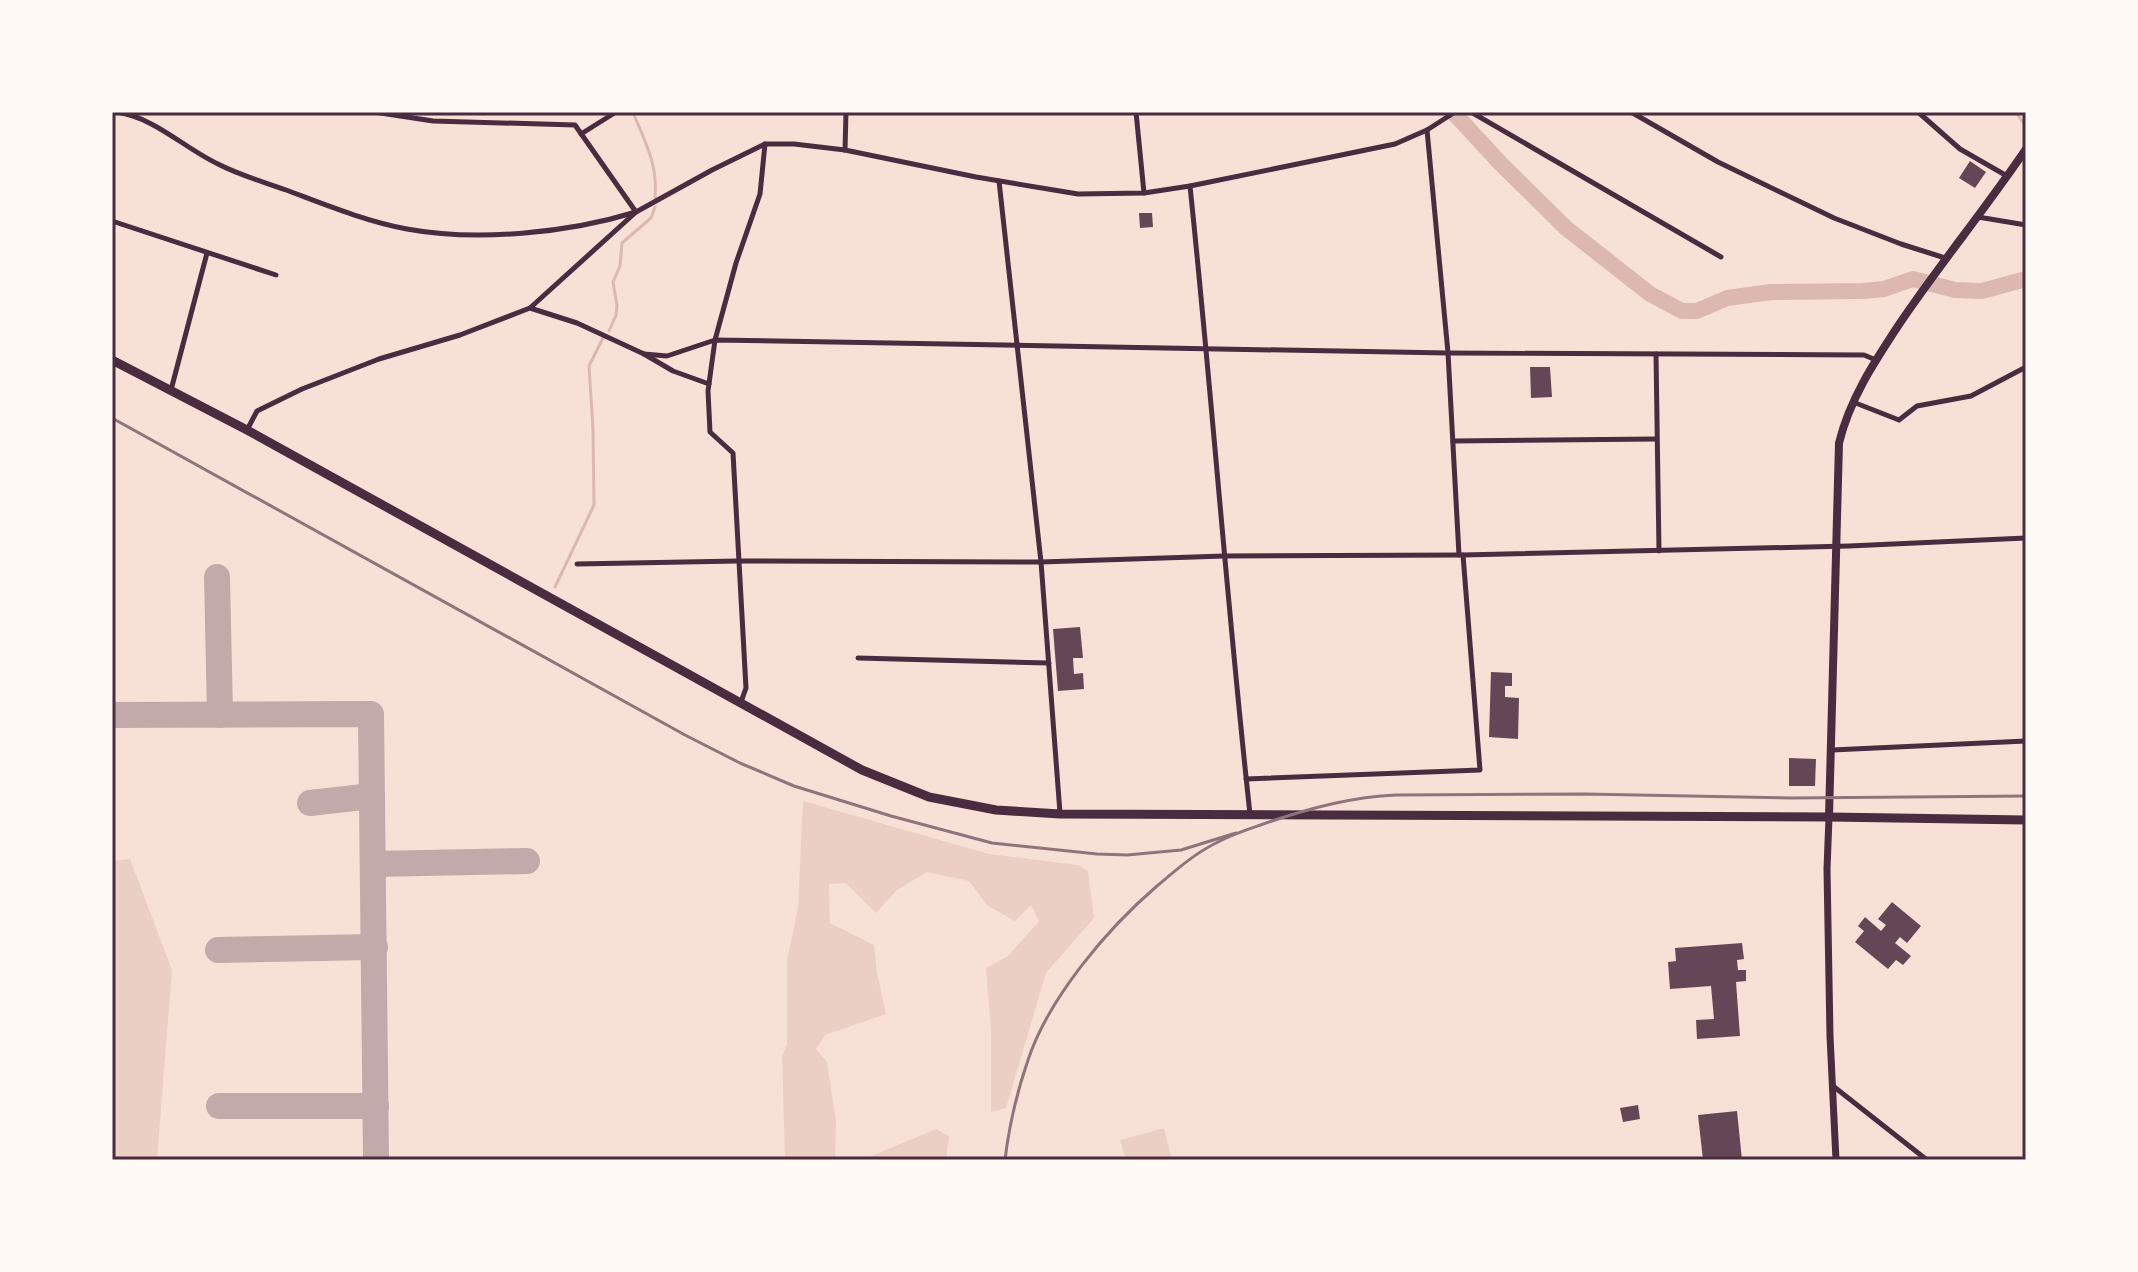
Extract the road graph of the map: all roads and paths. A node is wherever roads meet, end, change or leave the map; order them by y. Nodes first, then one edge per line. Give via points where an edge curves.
1 (116, 112) edge
2 (374, 112) edge
3 (616, 112) edge
4 (846, 112) edge
5 (1136, 112) edge
6 (1455, 112) edge
7 (1471, 112) edge
8 (1631, 112) edge
9 (1918, 112) edge
10 (1427, 130) junction
11 (581, 134) junction
12 (765, 144) junction
13 (2026, 149) edge
14 (845, 150) junction
15 (2007, 176) junction
16 (999, 181) junction
17 (1190, 186) junction
18 (1144, 193) junction
19 (636, 212) junction
20 (1977, 216) junction
21 (112, 221) edge
22 (2026, 225) edge
23 (207, 253) junction
24 (1721, 257) dead end
25 (1945, 258) junction
26 (276, 275) dead end
27 (530, 308) junction
28 (715, 340) junction
29 (1016, 344) junction
30 (1207, 349) junction
31 (1448, 353) junction
32 (644, 354) junction
33 (1656, 354) junction
34 (112, 360) edge
35 (1876, 360) junction
36 (2026, 367) edge
37 (709, 384) junction
38 (171, 390) junction
39 (1852, 402) junction
40 (247, 430) junction
41 (1656, 439) junction
42 (1453, 441) junction
43 (2026, 538) edge
44 (1836, 546) junction
45 (1659, 551) junction
46 (1461, 555) junction
47 (1224, 556) junction
48 (738, 561) junction
49 (1041, 562) junction
50 (577, 564) dead end
51 (858, 658) dead end
52 (1049, 663) junction
53 (741, 703) junction
54 (2026, 741) edge
55 (1831, 750) junction
56 (1246, 779) junction
57 (1060, 814) junction
58 (1250, 814) junction
59 (1829, 817) junction
60 (2026, 820) edge
61 (1832, 1085) junction
62 (1836, 1160) edge
63 (1927, 1160) edge

1 - 19 street via 133,114 218,165 359,217 409,229 470,234 540,231
2 - 11 street via 433,121 575,125
3 - 11 street
4 - 14 street
5 - 18 street
6 - 10 street
7 - 24 street
8 - 25 street via 1718,162 1834,218
9 - 15 street via 1960,149
10 - 17 street via 1395,144
10 - 31 street
11 - 19 street
12 - 14 street
12 - 19 street
12 - 28 street via 760,194
13 - 15 main road
14 - 16 street
15 - 20 main road
16 - 18 street via 1078,194
16 - 29 street
17 - 18 street
17 - 30 street
19 - 27 street
20 - 22 street
20 - 25 main road
21 - 23 street
23 - 26 street
23 - 38 street
25 - 35 main road
27 - 32 street
27 - 40 street via 302,389 257,411
28 - 29 street
28 - 32 street via 667,356
28 - 37 street
29 - 30 street
29 - 49 street
30 - 31 street
30 - 47 street
31 - 33 street
31 - 42 street
32 - 37 street
33 - 35 street via 1864,355
33 - 41 street
34 - 38 main road
35 - 39 main road
36 - 39 street via 1971,396 1917,406 1899,420
37 - 48 street via 710,432 733,453
38 - 40 main road
39 - 44 main road via 1839,443
40 - 53 main road
41 - 42 street
41 - 45 street
42 - 46 street
43 - 44 street
44 - 45 street
44 - 55 main road
45 - 46 street
46 - 47 street
46 - 56 street via 1480,770
47 - 49 street
47 - 56 street
48 - 49 street
48 - 50 street
48 - 53 street via 746,688
49 - 52 street
51 - 52 street
52 - 57 street
53 - 57 main road via 862,770 929,797 996,810
54 - 55 street
55 - 59 main road
56 - 58 street
57 - 58 main road
58 - 59 main road
59 - 60 main road
59 - 61 street
61 - 62 street
61 - 63 street

